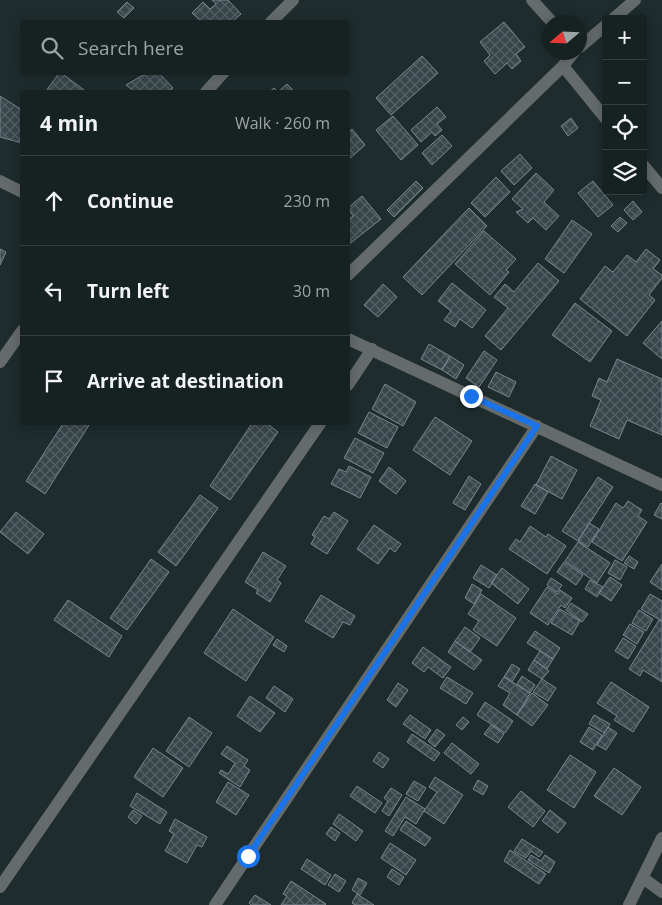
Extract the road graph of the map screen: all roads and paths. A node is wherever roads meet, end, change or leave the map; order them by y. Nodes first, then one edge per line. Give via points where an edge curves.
1 (293, 0) edge
2 (532, 0) edge
3 (635, 0) edge
4 (546, 15) edge
5 (618, 15) edge
6 (273, 20) edge
7 (602, 28) edge
8 (587, 41) edge
9 (568, 60) edge
10 (563, 66) junction
11 (221, 75) edge
12 (208, 90) edge
13 (602, 114) edge
14 (647, 170) edge
15 (0, 181) edge
16 (662, 188) edge
17 (20, 191) edge
18 (350, 273) edge
19 (20, 334) edge
20 (350, 340) edge
21 (372, 349) junction
22 (0, 362) edge
23 (350, 382) edge
24 (319, 425) edge
25 (537, 426) junction
26 (662, 485) edge
27 (662, 838) edge
28 (643, 878) junction
29 (0, 887) edge
30 (662, 892) edge
31 (215, 905) edge
32 (629, 905) edge

1 - 6 street
2 - 4 street
3 - 5 street
7 - 8 street
9 - 10 street
10 - 13 street
10 - 18 street
11 - 12 street
14 - 16 street
15 - 17 street
19 - 22 street
20 - 21 street
21 - 23 street
21 - 25 street
24 - 29 street
25 - 26 street
25 - 31 street
27 - 28 street
28 - 30 street
28 - 32 street

